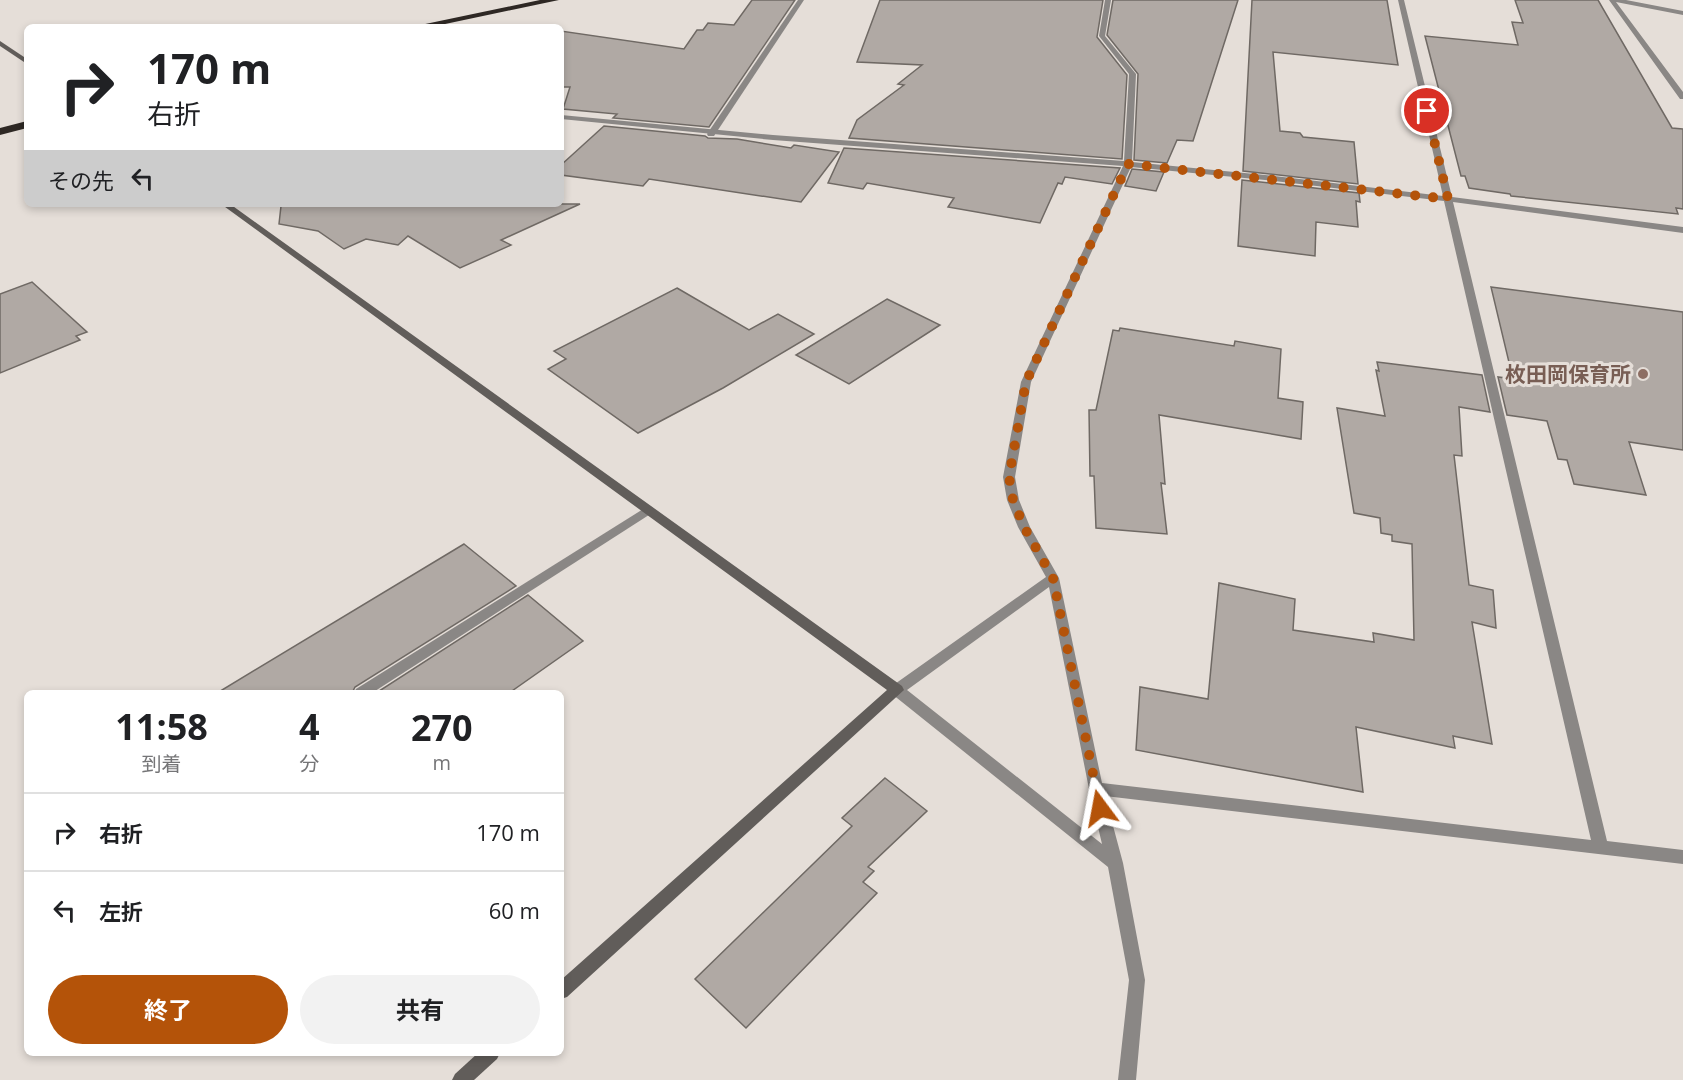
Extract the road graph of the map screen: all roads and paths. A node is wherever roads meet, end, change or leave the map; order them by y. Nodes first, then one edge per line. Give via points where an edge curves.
1 (554, 0) edge
2 (801, 0) edge
3 (1108, 0) edge
4 (1401, 0) edge
5 (1612, 0) edge
6 (1617, 0) edge
7 (1683, 13) edge
8 (431, 24) edge
9 (0, 43) edge
10 (24, 60) edge
11 (1683, 97) edge
12 (564, 117) edge
13 (24, 125) edge
14 (0, 132) edge
15 (711, 134) junction
16 (1128, 164) junction
17 (1448, 199) junction
18 (229, 207) edge
19 (1683, 230) edge
20 (648, 510) junction
21 (1053, 578) junction
22 (366, 690) edge
23 (897, 690) junction
24 (1096, 789) junction
25 (1601, 848) junction
26 (1683, 857) edge
27 (1115, 863) junction
28 (564, 988) edge
29 (488, 1056) edge
30 (461, 1080) edge
31 (1127, 1080) edge

1 - 8 highway
2 - 15 street
3 - 16 street via 1102,36 1133,74
4 - 17 street
5 - 11 street
6 - 7 street
9 - 10 street
12 - 15 street
13 - 14 highway
15 - 16 street
16 - 17 street
16 - 21 street via 1026,382 1009,477 1024,527
17 - 19 street
17 - 25 street
18 - 20 street
20 - 22 street
20 - 23 street
21 - 23 street
21 - 24 street
23 - 27 street
23 - 28 street
24 - 25 street
24 - 27 street
25 - 26 street
27 - 31 street via 1137,980
29 - 30 street

